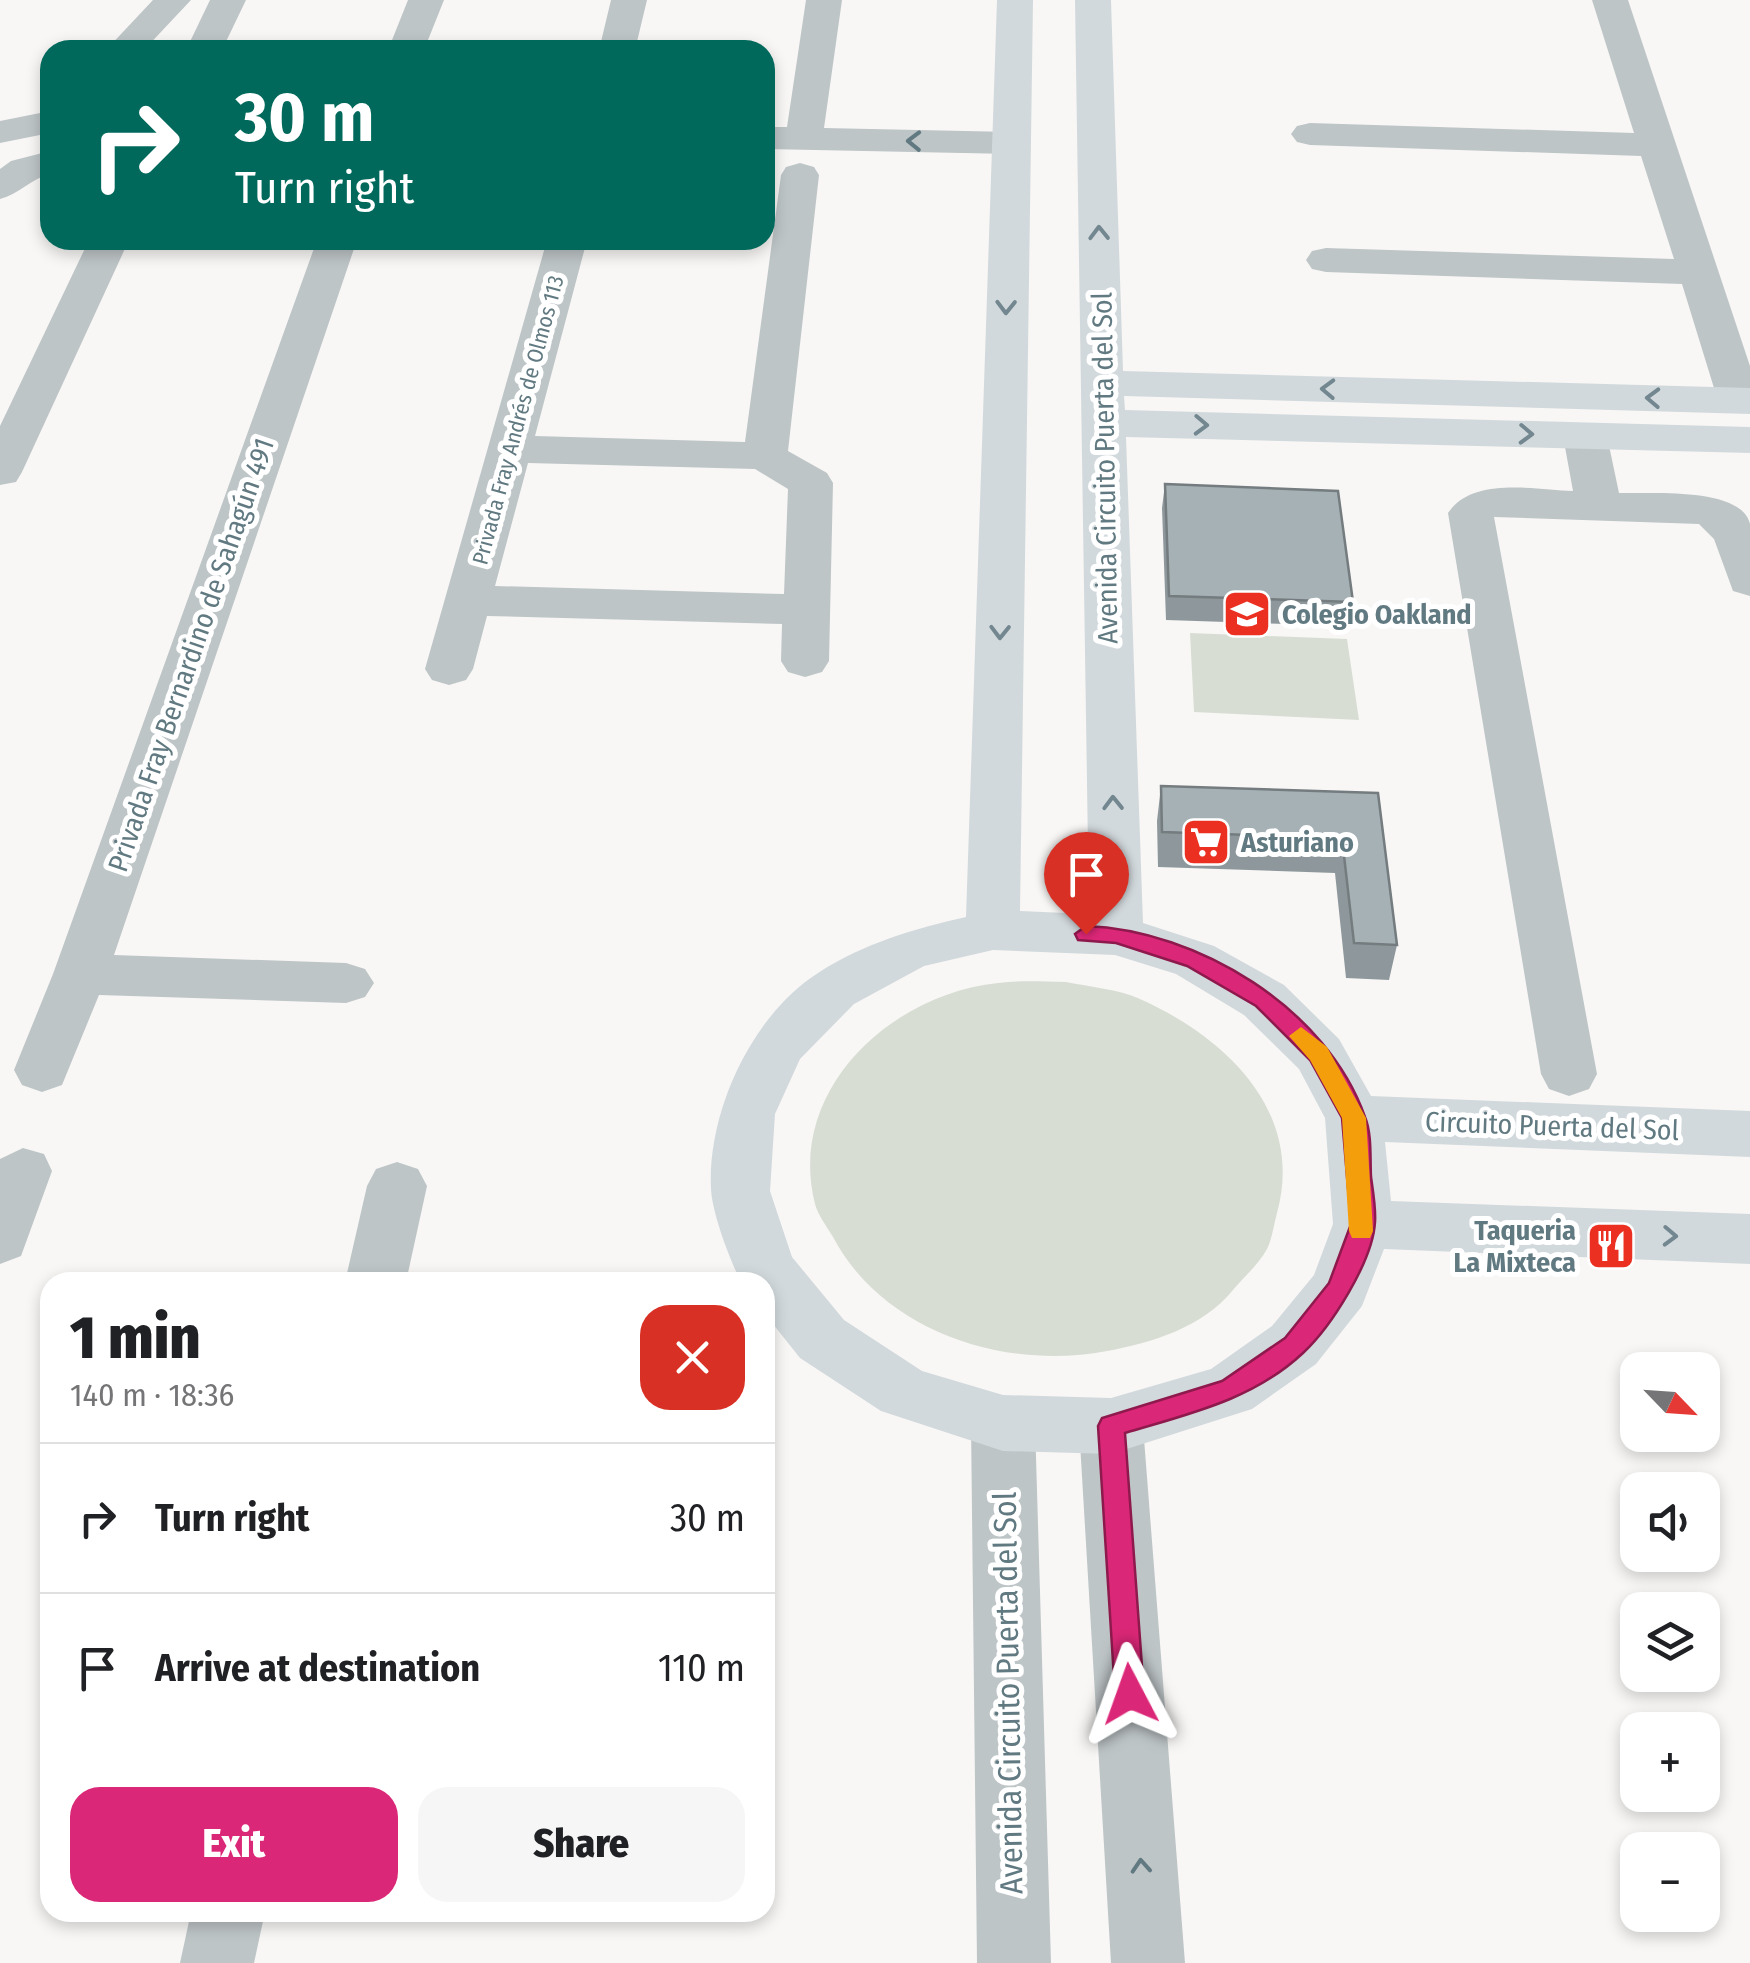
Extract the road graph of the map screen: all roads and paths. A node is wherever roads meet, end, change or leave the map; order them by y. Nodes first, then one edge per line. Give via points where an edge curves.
1 (173, 0) edge
2 (228, 0) edge
3 (426, 0) edge
4 (629, 0) edge
5 (824, 0) edge
6 (1014, 0) edge
7 (1093, 0) edge
8 (1610, 0) edge
9 (134, 40) edge
10 (209, 40) edge
11 (410, 40) edge
12 (619, 40) edge
13 (40, 124) edge
14 (0, 132) edge
15 (1310, 134) dead end
16 (1658, 145) junction
17 (775, 146) edge
18 (40, 165) edge
19 (802, 166) edge
20 (997, 168) junction
21 (0, 188) edge
22 (103, 250) edge
23 (333, 250) edge
24 (564, 250) edge
25 (1326, 260) dead end
26 (1700, 272) junction
27 (1103, 403) junction
28 (1472, 413) junction
29 (1747, 414) edge
30 (1585, 436) junction
31 (510, 449) junction
32 (765, 456) junction
33 (0, 472) edge
34 (1599, 506) junction
35 (1750, 582) edge
36 (468, 600) junction
37 (806, 610) junction
38 (805, 661) dead end
39 (449, 669) dead end
40 (994, 930) junction
41 (1116, 935) junction
42 (80, 974) junction
43 (346, 984) dead end
44 (42, 1070) dead end
45 (1569, 1074) dead end
46 (1354, 1118) junction
47 (1750, 1134) edge
48 (22, 1171) dead end
49 (397, 1186) dead end
50 (1363, 1224) junction
51 (0, 1238) edge
52 (1750, 1239) edge
53 (377, 1272) edge
54 (768, 1272) edge
55 (775, 1280) edge
56 (1003, 1422) junction
57 (1111, 1426) junction
58 (226, 1922) edge
59 (217, 1963) edge
60 (1014, 1963) edge
61 (1148, 1963) edge

1 - 9 street
2 - 10 street
3 - 11 street
4 - 12 street
5 - 19 street
6 - 20 street
27 -> 7 street, Avenida Circuito Puerta del Sol
8 - 16 street
13 - 14 street
15 - 16 street
16 - 26 street
17 - 19 street
18 - 21 street
20 -> 19 street
19 - 32 street
20 -> 40 street
22 - 33 street
23 - 42 street, Privada Fray Bernardino de Sahagún 491
24 - 31 street, Privada Fray Andrés de Olmos 113
25 - 26 street
26 - 29 street
27 - 28 street
41 -> 27 street, Avenida Circuito Puerta del Sol
29 -> 28 street
28 -> 30 street
29 - 30 street
30 - 34 street
31 - 32 street
31 - 36 street, Privada Fray Andrés de Olmos 113
32 - 37 street via 812,483
34 - 35 street via 1720,514 1733,529
34 - 45 street via 1486,504 1470,521
36 - 37 street, Privada Fray Andrés de Olmos 113
36 - 39 street, Privada Fray Andrés de Olmos 113
37 - 38 street
40 - 41 street
40 - 54 street via 909,950 835,989 778,1046 746,1114 740,1191
41 - 46 street via 1194,960 1264,1000 1319,1054
42 - 43 street
42 - 44 street, Privada Fray Bernardino de Sahagún 491
46 - 47 street, Circuito Puerta del Sol
46 - 50 street
48 - 51 street
49 - 53 street
50 -> 52 street
50 - 57 street via 1340,1288 1294,1345 1230,1390
55 - 56 street via 822,1339 903,1392
56 - 57 street
56 - 60 street, Avenida Circuito Puerta del Sol
61 -> 57 street
58 - 59 street

